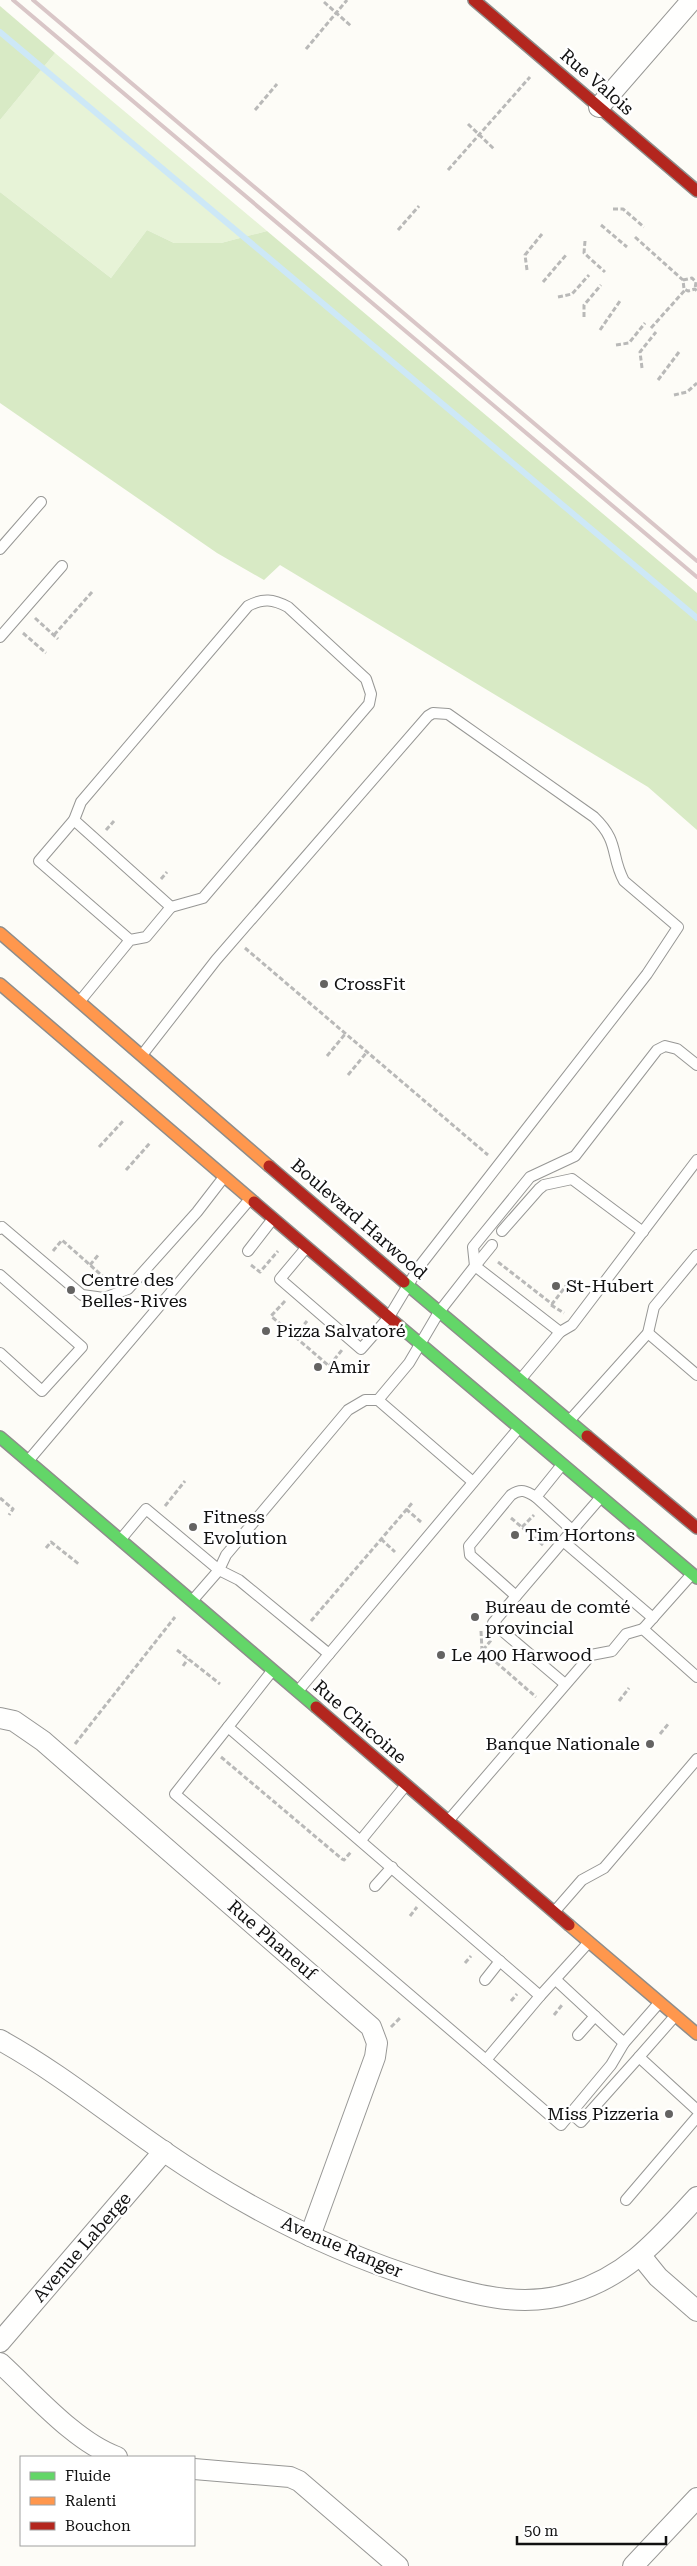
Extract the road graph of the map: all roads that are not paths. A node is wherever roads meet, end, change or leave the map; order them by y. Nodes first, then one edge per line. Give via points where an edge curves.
1 (474, 0) edge
2 (692, 0) edge
3 (600, 107) junction
4 (697, 191) edge
5 (41, 502) dead end
6 (0, 549) edge
7 (62, 566) dead end
8 (0, 637) edge
9 (74, 820) junction
10 (171, 907) junction
11 (0, 934) edge
12 (130, 940) junction
13 (0, 984) edge
14 (80, 1002) junction
15 (142, 1055) junction
16 (697, 1065) edge
17 (697, 1160) edge
18 (225, 1177) junction
19 (251, 1199) junction
20 (274, 1219) junction
21 (0, 1229) edge
22 (502, 1231) dead end
23 (642, 1232) junction
24 (492, 1245) dead end
25 (306, 1247) junction
26 (248, 1251) dead end
27 (697, 1255) edge
28 (475, 1266) junction
29 (0, 1275) edge
30 (409, 1286) junction
31 (439, 1312) junction
32 (389, 1317) junction
33 (560, 1332) junction
34 (648, 1333) junction
35 (420, 1344) junction
36 (0, 1353) edge
37 (697, 1375) edge
38 (520, 1380) junction
39 (378, 1400) junction
40 (569, 1421) junction
41 (519, 1428) junction
42 (0, 1437) edge
43 (28, 1461) junction
44 (563, 1465) junction
45 (474, 1482) junction
46 (536, 1497) junction
47 (601, 1497) junction
48 (697, 1528) edge
49 (572, 1530) junction
50 (120, 1540) junction
51 (563, 1541) junction
52 (219, 1570) junction
53 (694, 1576) edge
54 (516, 1596) junction
55 (191, 1602) junction
56 (653, 1618) junction
57 (643, 1629) junction
58 (329, 1654) junction
59 (273, 1671) junction
60 (697, 1677) edge
61 (565, 1684) junction
62 (297, 1692) junction
63 (0, 1718) edge
64 (228, 1726) junction
65 (697, 1759) edge
66 (406, 1785) junction
67 (448, 1820) junction
68 (361, 1840) junction
69 (392, 1867) junction
70 (375, 1886) dead end
71 (555, 1912) junction
72 (589, 1941) junction
73 (500, 1961) junction
74 (485, 1980) dead end
75 (556, 1980) junction
76 (540, 1996) junction
77 (660, 2002) junction
78 (595, 2016) junction
79 (675, 2016) junction
80 (697, 2034) edge
81 (578, 2035) dead end
82 (0, 2040) edge
83 (624, 2043) junction
84 (639, 2057) junction
85 (486, 2060) junction
86 (697, 2110) edge
87 (571, 2113) junction
88 (697, 2116) edge
89 (164, 2151) junction
90 (697, 2196) edge
91 (626, 2200) dead end
92 (310, 2236) junction
93 (641, 2256) junction
94 (697, 2311) edge
95 (0, 2342) edge
96 (0, 2363) edge
97 (115, 2456) edge
98 (195, 2469) edge
99 (697, 2498) edge
100 (398, 2566) edge
101 (633, 2566) edge

1 - 3 main road, Rue Valois
2 - 3 street
3 - 4 main road, Rue Valois
5 - 6 lane
7 - 8 lane
9 - 10 lane
9 - 10 lane via 81,802 248,606 266,599 288,607 366,679 371,694 369,704 203,898
9 - 12 lane via 39,861
10 - 12 lane via 146,937
11 - 14 main road, Boulevard Harwood
12 - 14 lane
13 - 18 main road
14 - 15 main road, Boulevard Harwood
15 - 30 main road, Boulevard Harwood
15 - 30 lane via 216,960 433,713 448,714 594,817 611,837 624,881 678,927 647,974 419,1267
16 - 28 lane via 677,1049 665,1046 657,1050 575,1156 530,1177 473,1247
17 - 23 lane
18 - 19 main road
18 - 21 lane via 198,1212 128,1289 104,1298 82,1295 2,1227
19 - 20 main road
19 - 43 lane
20 - 25 main road
20 - 26 lane
22 - 23 lane via 538,1189 572,1180
23 - 33 lane via 572,1324
24 - 28 lane
25 - 32 main road
25 - 32 lane via 280,1279 361,1349
27 - 34 lane via 654,1307
28 - 31 lane
28 - 33 lane
29 - 36 lane via 82,1347 42,1391
30 - 31 main road, Boulevard Harwood
30 - 32 lane
31 - 35 lane
31 - 38 main road, Boulevard Harwood
32 - 35 main road
33 - 38 lane
34 - 37 lane
34 - 40 lane
35 - 39 lane via 409,1363
35 - 41 main road
38 - 40 main road, Boulevard Harwood
39 - 45 lane
39 - 52 lane via 365,1400 348,1410 226,1555
40 - 48 main road, Boulevard Harwood
41 - 44 main road
41 - 45 lane
42 - 43 main road, Rue Chicoine
43 - 50 main road, Rue Chicoine
44 - 46 lane
44 - 47 main road
45 - 58 lane
46 - 49 lane
46 - 54 lane via 525,1491 511,1495 469,1546 470,1555
47 - 49 lane
47 - 53 main road
49 - 51 lane
50 - 52 lane via 146,1509
50 - 55 main road, Rue Chicoine
51 - 54 lane
51 - 56 lane
52 - 55 lane
52 - 58 lane via 239,1580
53 - 56 lane
54 - 61 lane via 494,1623
55 - 59 main road, Rue Chicoine
56 - 57 lane
57 - 60 lane
57 - 61 lane via 626,1634 612,1650 591,1654
58 - 62 lane
59 - 62 main road, Rue Chicoine
59 - 64 lane
61 - 67 lane
62 - 66 main road, Rue Chicoine
63 - 92 street, Rue Phaneuf via 14,1721 43,1741 370,2027 377,2043 376,2057
64 - 68 lane
64 - 85 lane via 175,1794
65 - 71 lane via 604,1868 582,1880
66 - 67 main road, Rue Chicoine
66 - 68 lane
67 - 71 main road, Rue Chicoine
68 - 69 lane
69 - 70 lane
69 - 73 lane
71 - 72 main road, Rue Chicoine
72 - 75 lane
72 - 77 main road, Rue Chicoine
73 - 74 lane
73 - 76 lane
75 - 76 lane
75 - 78 lane
76 - 85 lane
77 - 79 main road, Rue Chicoine
77 - 83 lane
78 - 81 lane
78 - 83 lane
79 - 80 main road, Rue Chicoine
79 - 84 lane
82 - 89 street, Avenue Ranger via 51,2071
83 - 87 lane via 611,2065
84 - 86 lane
84 - 87 lane via 581,2122
85 - 87 lane via 561,2125
88 - 91 lane
89 - 92 street, Avenue Ranger via 248,2204
89 - 95 street, Avenue Laberge
90 - 93 street, Avenue Ranger
92 - 93 street, Avenue Ranger via 419,2279 483,2296 516,2300 556,2297 584,2289
93 - 94 street via 658,2277
96 - 97 street via 80,2435
98 - 100 street via 290,2477 299,2481
99 - 101 street

